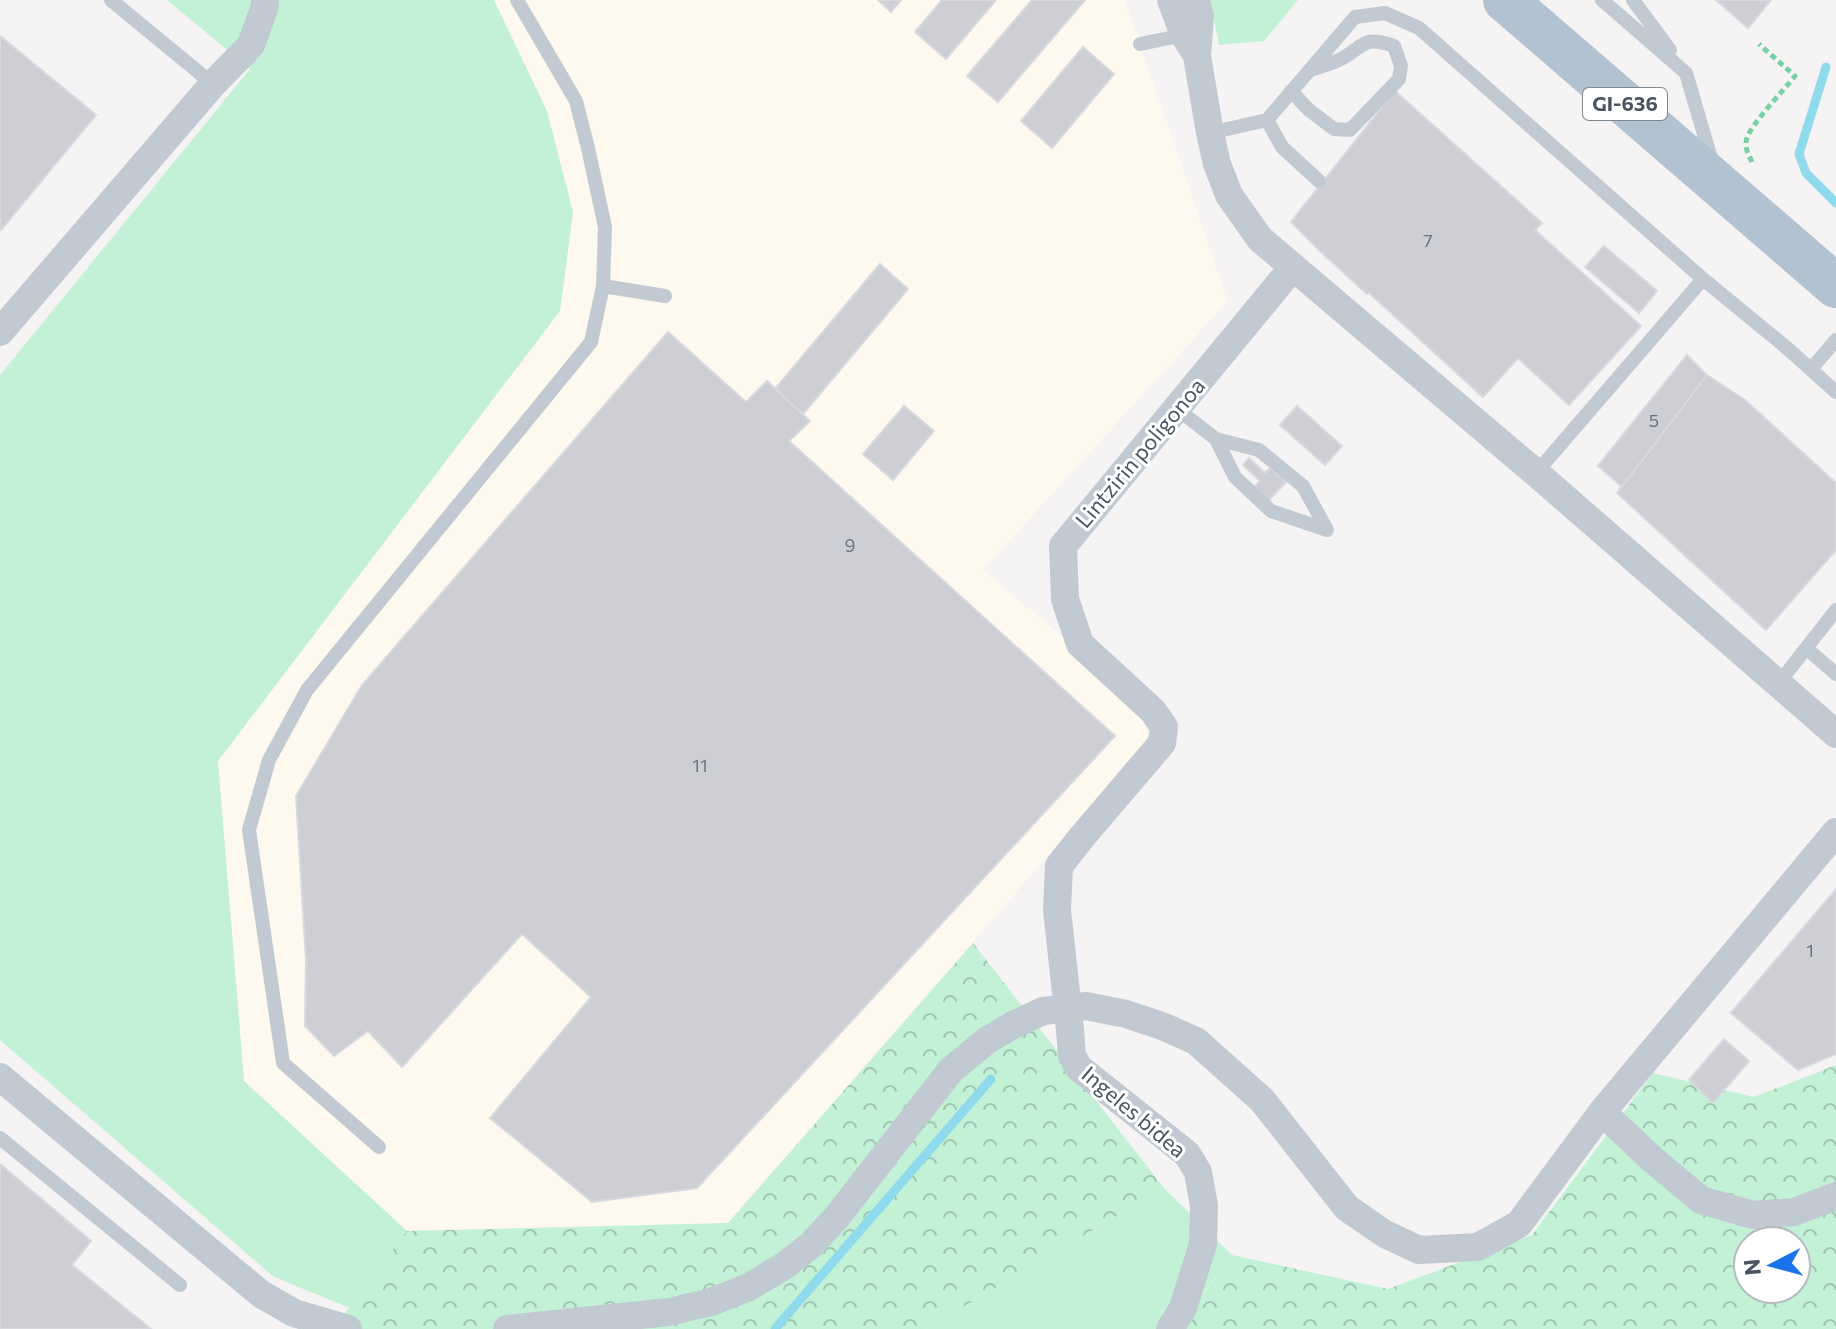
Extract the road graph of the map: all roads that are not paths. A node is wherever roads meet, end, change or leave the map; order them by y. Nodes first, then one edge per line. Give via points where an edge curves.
1 (111, 0) edge
2 (265, 0) edge
3 (517, 0) edge
4 (1171, 0) edge
5 (1196, 0) edge
6 (1602, 0) edge
7 (1633, 0) edge
8 (1520, 8) edge
9 (1140, 44) dead end
10 (1191, 45) junction
11 (1309, 71) junction
12 (1686, 73) junction
13 (213, 84) junction
14 (1291, 91) junction
15 (1267, 120) junction
16 (1210, 133) junction
17 (1319, 181) dead end
18 (1719, 185) junction
19 (1293, 267) junction
20 (1703, 279) junction
21 (603, 286) junction
22 (1836, 286) edge
23 (665, 296) dead end
24 (0, 332) edge
25 (1836, 340) edge
26 (1811, 369) junction
27 (1836, 392) edge
28 (1177, 409) junction
29 (1216, 439) junction
30 (1536, 473) junction
31 (1836, 610) edge
32 (1806, 648) junction
33 (1836, 674) edge
34 (1778, 684) junction
35 (1836, 734) edge
36 (1836, 832) edge
37 (1064, 974) joint
38 (0, 1077) edge
39 (1602, 1112) junction
40 (0, 1138) edge
41 (379, 1147) dead end
42 (1836, 1196) edge
43 (180, 1285) dead end
44 (348, 1329) edge
45 (507, 1329) edge
46 (1170, 1329) edge

1 - 13 lane
2 - 13 street via 251,45
3 - 21 lane via 576,101 605,227
4 - 10 street
5 - 10 street via 1200,16
6 - 12 lane
7 - 12 lane
8 - 18 main road, GI-636
9 - 10 lane
10 - 16 street
11 - 14 lane
11 - 14 lane via 1341,59 1365,41 1394,46 1401,66 1399,79 1350,130 1334,129
11 - 20 lane via 1355,17 1385,13 1419,28
12 - 18 lane
13 - 24 street
14 - 15 lane
15 - 16 lane
15 - 17 lane via 1282,147
16 - 19 street via 1229,195 1260,239
18 - 22 main road, GI-636
19 - 28 street, Lintzirin poligonoa
19 - 30 street
20 - 26 lane
20 - 30 lane
21 - 23 lane
21 - 41 lane via 591,342 307,690 269,760 249,830 283,1063
25 - 26 lane
26 - 27 lane
28 - 29 lane
28 - 37 street, Lintzirin poligonoa via 1063,546 1065,599 1080,644 1164,727 1162,743 1059,866 1057,910
29 - 29 lane via 1235,477 1271,511 1327,530 1303,486 1259,450
30 - 34 street
31 - 32 lane
32 - 33 lane
32 - 34 lane
34 - 35 street
36 - 39 street
37 - 46 street, Ingeles bidea, bridge via 1072,1056 1079,1068 1187,1154 1198,1172 1203,1244 1183,1308
38 - 44 street via 291,1317
39 - 42 street via 1701,1200 1753,1215 1794,1212
39 - 45 street via 1519,1224 1478,1247 1419,1250 1347,1208 1262,1100 1196,1041 1126,1014 1086,1006 1043,1011 986,1041 951,1070 811,1245 749,1287 669,1312
40 - 43 lane

